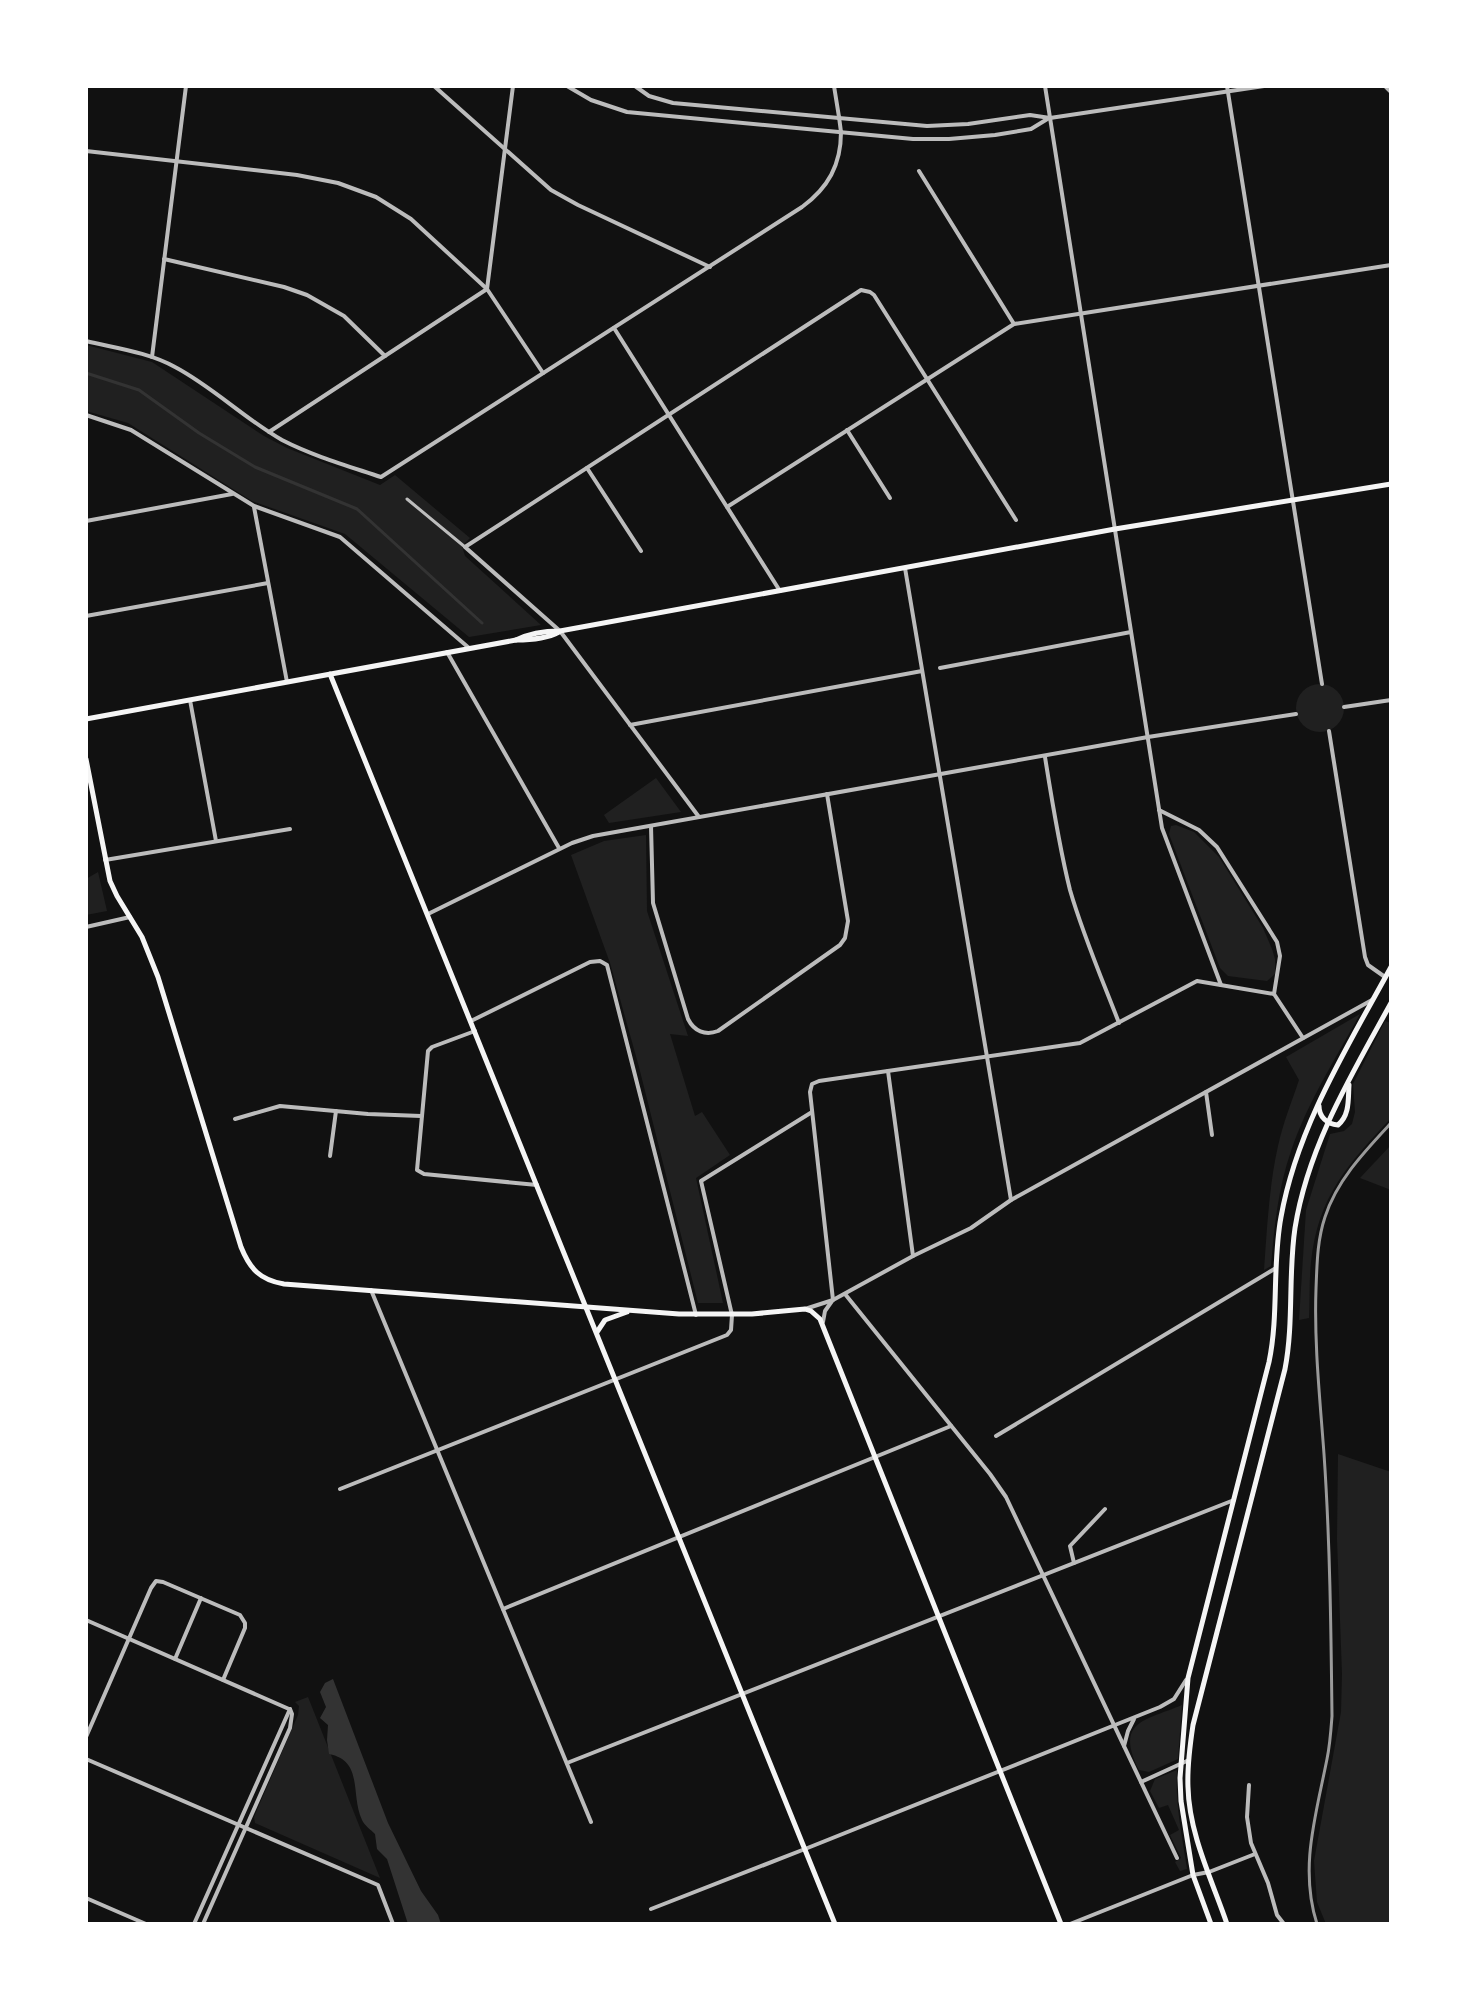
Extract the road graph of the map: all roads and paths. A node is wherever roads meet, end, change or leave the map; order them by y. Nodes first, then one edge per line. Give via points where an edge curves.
1 (186, 86) edge
2 (434, 86) edge
3 (513, 86) edge
4 (567, 86) edge
5 (635, 86) edge
6 (834, 86) edge
7 (1045, 86) edge
8 (1264, 86) edge
9 (1385, 86) edge
10 (1228, 89) edge
11 (1391, 92) edge
12 (839, 117) junction
13 (1050, 118) junction
14 (841, 132) junction
15 (505, 149) junction
16 (86, 151) edge
17 (176, 161) junction
18 (919, 171) dead end
19 (164, 259) junction
20 (1391, 265) edge
21 (710, 267) junction
22 (1259, 285) junction
23 (487, 289) junction
24 (1081, 313) junction
25 (1014, 324) junction
26 (614, 328) junction
27 (86, 341) edge
28 (385, 356) junction
29 (152, 357) junction
30 (543, 373) junction
31 (927, 379) junction
32 (669, 414) junction
33 (86, 415) edge
34 (847, 430) junction
35 (269, 432) junction
36 (587, 468) junction
37 (1391, 484) edge
38 (234, 494) junction
39 (890, 498) dead end
40 (407, 499) dead end
41 (1293, 500) junction
42 (254, 506) junction
43 (727, 507) junction
44 (1016, 520) dead end
45 (86, 521) edge
46 (1115, 529) junction
47 (465, 547) junction
48 (641, 551) dead end
49 (905, 568) junction
50 (268, 583) junction
51 (780, 591) junction
52 (86, 616) edge
53 (560, 631) junction
54 (1131, 632) junction
55 (470, 648) junction
56 (447, 652) junction
57 (940, 668) dead end
58 (922, 671) junction
59 (330, 674) junction
60 (287, 682) junction
61 (1322, 684) dead end
62 (190, 700) junction
63 (1391, 700) edge
64 (1344, 707) dead end
65 (1296, 714) dead end
66 (86, 719) edge
67 (630, 725) junction
68 (1329, 731) dead end
69 (1148, 737) junction
70 (1044, 756) junction
71 (86, 759) edge
72 (940, 774) junction
73 (827, 794) junction
74 (1159, 810) junction
75 (699, 817) junction
76 (651, 826) junction
77 (290, 829) dead end
78 (216, 841) junction
79 (559, 849) junction
80 (105, 860) junction
81 (428, 914) junction
82 (130, 917) junction
83 (86, 927) edge
84 (1391, 967) edge
85 (1385, 977) junction
86 (1221, 985) junction
87 (1274, 994) junction
88 (1374, 999) junction
89 (1391, 1003) edge
90 (1388, 1014) edge
91 (471, 1021) junction
92 (1119, 1023) junction
93 (475, 1031) junction
94 (1303, 1038) junction
95 (987, 1057) junction
96 (888, 1071) junction
97 (1349, 1081) junction
98 (1206, 1092) junction
99 (1319, 1101) junction
100 (336, 1111) junction
101 (812, 1112) junction
102 (421, 1116) junction
103 (235, 1119) dead end
104 (1328, 1123) junction
105 (1212, 1135) dead end
106 (330, 1156) dead end
107 (537, 1185) junction
108 (1011, 1200) junction
109 (913, 1256) junction
110 (1276, 1268) junction
111 (371, 1290) junction
112 (845, 1294) junction
113 (833, 1300) junction
114 (586, 1307) junction
115 (805, 1309) junction
116 (632, 1310) junction
117 (696, 1315) junction
118 (732, 1315) junction
119 (822, 1325) junction
120 (597, 1332) junction
121 (616, 1380) junction
122 (951, 1426) junction
123 (996, 1436) dead end
124 (437, 1450) junction
125 (875, 1457) junction
126 (340, 1489) dead end
127 (1234, 1500) junction
128 (1105, 1509) dead end
129 (679, 1537) junction
130 (1074, 1563) junction
131 (1044, 1575) junction
132 (201, 1598) junction
133 (503, 1609) junction
134 (939, 1616) junction
135 (86, 1620) edge
136 (128, 1639) junction
137 (175, 1659) junction
138 (1188, 1678) junction
139 (223, 1680) junction
140 (742, 1694) junction
141 (290, 1709) junction
142 (1136, 1717) junction
143 (1115, 1725) junction
144 (86, 1737) edge
145 (1124, 1746) junction
146 (86, 1759) edge
147 (1189, 1760) junction
148 (567, 1763) junction
149 (1181, 1763) junction
150 (1000, 1771) junction
151 (1141, 1782) junction
152 (1249, 1785) dead end
153 (591, 1822) dead end
154 (238, 1825) junction
155 (246, 1828) junction
156 (805, 1849) junction
157 (1255, 1854) junction
158 (1177, 1858) dead end
159 (1209, 1872) junction
160 (1193, 1875) junction
161 (86, 1898) edge
162 (651, 1909) dead end
163 (146, 1924) edge
164 (194, 1924) edge
165 (203, 1924) edge
166 (393, 1924) edge
167 (835, 1924) edge
168 (1061, 1924) edge
169 (1070, 1924) edge
170 (1211, 1924) edge
171 (1227, 1924) edge
172 (1284, 1924) edge

1 - 17 street
2 - 15 street
3 - 15 street
4 - 14 street via 627,112
5 - 12 street via 664,102
6 - 12 street
7 - 13 street
8 - 10 street
9 - 11 street
10 - 13 street
10 - 22 street
12 - 13 street via 927,126 1030,115
12 - 14 street
13 - 14 street via 1031,129 964,139
13 - 24 street
14 - 21 street via 838,163 826,186
15 - 21 street via 558,194
15 - 23 street
16 - 17 street
17 - 19 street
17 - 23 street via 315,177 358,190 411,219
18 - 25 street
19 - 28 street via 307,295 344,316
19 - 29 street
20 - 22 street
21 - 26 street
22 - 24 street
22 - 41 street
23 - 28 street
23 - 30 street
24 - 25 street
24 - 46 street
25 - 31 street
26 - 30 street
26 - 32 street
27 - 29 street
28 - 35 street
29 - 35 street via 188,375
30 - 35 street via 381,477
31 - 32 street via 866,290
31 - 34 street
31 - 44 street
32 - 36 street
32 - 43 street
33 - 38 street via 131,430
34 - 39 street
34 - 43 street
36 - 47 street
36 - 48 street
37 - 41 main road
38 - 42 street
38 - 45 street
40 - 47 street
41 - 46 main road
41 - 61 street
42 - 50 street
42 - 55 street via 340,537
43 - 51 street
46 - 49 main road
46 - 54 street
47 - 53 street
49 - 51 main road
49 - 58 street
50 - 52 street
50 - 60 street
51 - 53 main road
53 - 55 main road
53 - 67 street
54 - 57 street
54 - 69 street
55 - 56 main road
56 - 59 main road
56 - 79 street
58 - 67 street
58 - 72 street
59 - 60 main road
59 - 81 main road
60 - 62 main road
62 - 66 main road
62 - 78 street
63 - 64 street
65 - 69 street
67 - 75 street
68 - 85 street via 1366,961
69 - 70 street
69 - 74 street
70 - 72 street
70 - 92 street via 1071,891
71 - 80 main road
72 - 73 street
72 - 95 street
73 - 75 street
73 - 76 street via 848,921 845,938 710,1034 696,1030 688,1019 655,914
74 - 86 street via 1165,839
74 - 87 street via 1199,830 1224,856 1280,950
75 - 76 street
76 - 79 street via 593,836
77 - 78 street
78 - 80 street
79 - 81 street
80 - 82 main road via 113,889
81 - 91 main road
82 - 83 street
82 - 111 main road via 158,977 245,1258 257,1275 284,1284
84 - 85 main road
85 - 88 main road
86 - 87 street
86 - 92 street via 1197,981
87 - 94 street
88 - 94 street
88 - 99 main road
89 - 90 main road
90 - 97 main road
91 - 93 main road
91 - 117 street via 590,962 604,962
92 - 95 street via 1080,1043
93 - 102 street via 428,1051
93 - 107 main road
94 - 98 street
95 - 96 street
95 - 108 street
96 - 101 street via 812,1084
96 - 109 street
97 - 104 main road
97 - 104 main road via 1345,1117 1338,1125
98 - 105 street
98 - 108 street
99 - 104 main road
99 - 110 main road via 1286,1191
100 - 102 street
100 - 103 street via 280,1106
100 - 106 street
101 - 113 street
101 - 118 street via 701,1181
102 - 107 street via 416,1166 420,1173
104 - 147 main road via 1295,1228 1285,1369 1197,1707
107 - 114 main road
108 - 109 street via 979,1224
109 - 112 street
110 - 123 street
110 - 127 main road via 1272,1348
111 - 114 main road
111 - 124 street
112 - 113 street
112 - 122 street
113 - 115 street
113 - 119 street
114 - 116 main road
114 - 120 main road
115 - 118 main road
115 - 119 main road
116 - 117 main road
116 - 120 main road via 608,1318
117 - 118 main road
118 - 121 street via 731,1330 721,1339
119 - 125 main road
120 - 121 main road
121 - 124 street
121 - 129 main road
122 - 125 street
122 - 131 street via 1006,1497
124 - 126 street
124 - 133 street
125 - 129 street
125 - 134 main road
127 - 130 street
127 - 138 main road
128 - 130 street via 1070,1546
129 - 133 street
129 - 140 main road
130 - 131 street
131 - 134 street
131 - 143 street
132 - 136 street via 156,1581
132 - 137 street
132 - 139 street via 240,1615 245,1623
133 - 148 street
134 - 140 street
134 - 150 main road
135 - 136 street
136 - 137 street
136 - 144 street
137 - 139 street
138 - 142 street via 1174,1699
138 - 149 main road
139 - 141 street
140 - 148 street
140 - 156 main road
141 - 154 street
141 - 155 street via 290,1728
142 - 143 street
142 - 145 street
143 - 145 street
143 - 150 street
145 - 151 street
146 - 154 street
147 - 149 street
147 - 159 main road via 1190,1808
148 - 153 street
149 - 151 street
149 - 160 main road via 1181,1801
150 - 156 street
150 - 168 main road
151 - 158 street
152 - 157 street via 1248,1831
154 - 155 street
154 - 164 street
155 - 165 street
155 - 166 street via 378,1885
156 - 162 street
156 - 167 main road
157 - 159 street
157 - 172 street
159 - 160 street
159 - 171 main road
160 - 169 street
160 - 170 main road
161 - 163 street

